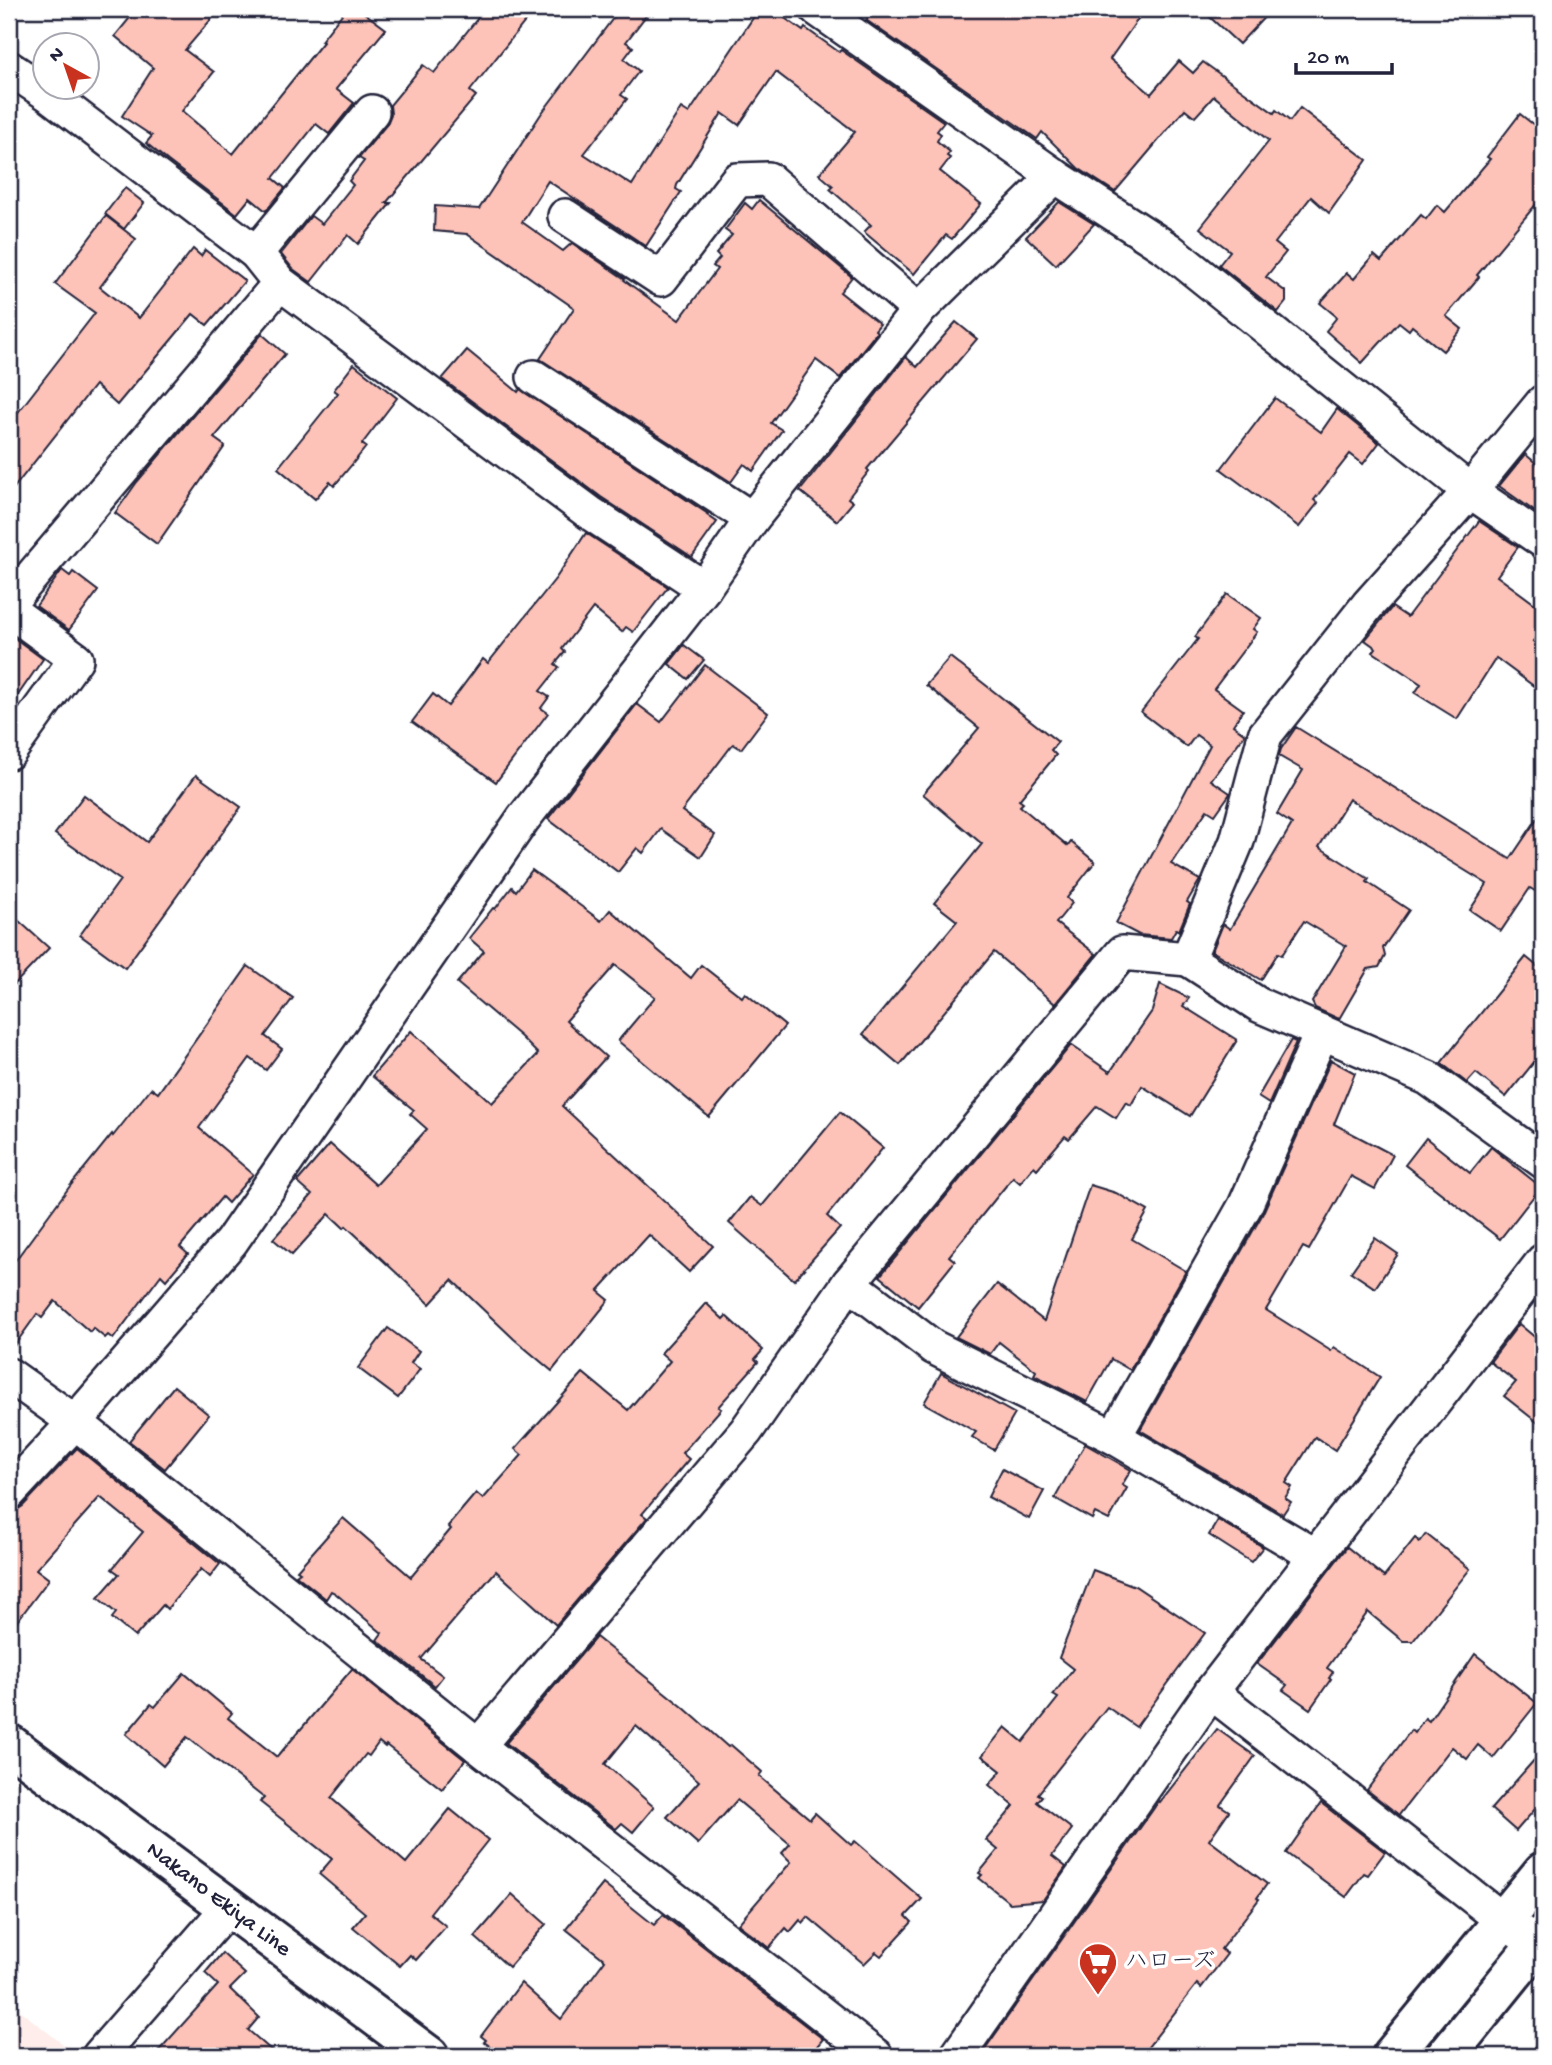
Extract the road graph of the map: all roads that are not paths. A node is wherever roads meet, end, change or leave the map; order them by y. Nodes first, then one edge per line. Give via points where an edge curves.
1 (836, 14) edge
2 (9, 68) edge
3 (372, 113) dead end
4 (1055, 176) junction
5 (565, 216) dead end
6 (256, 253) junction
7 (280, 283) junction
8 (919, 310) junction
9 (534, 377) dead end
10 (1543, 402) edge
11 (1470, 491) junction
12 (752, 519) junction
13 (1543, 541) edge
14 (705, 588) junction
15 (9, 603) edge
16 (9, 610) edge
17 (9, 752) edge
18 (1188, 959) junction
19 (1322, 1032) junction
20 (1543, 1161) edge
21 (1543, 1261) edge
22 (849, 1283) junction
23 (9, 1375) edge
24 (75, 1422) junction
25 (1114, 1437) junction
26 (9, 1493) edge
27 (1316, 1556) junction
28 (1211, 1692) junction
29 (9, 1744) edge
30 (478, 1746) junction
31 (1543, 1872) edge
32 (228, 1908) junction
33 (1504, 1921) junction
34 (1542, 1942) edge
35 (99, 2056) edge
36 (429, 2056) edge
37 (876, 2056) edge
38 (957, 2056) edge
39 (1392, 2056) edge
40 (1446, 2056) edge

1 - 4 street
2 - 6 street
3 - 6 street
4 - 8 street
4 - 11 street via 1168,249
5 - 8 street via 661,279 737,180 768,179
6 - 7 street
7 - 14 street via 590,513
7 - 15 street
8 - 12 street
9 - 12 street
10 - 11 street
11 - 13 street
11 - 18 street via 1368,605 1265,735 1237,841
12 - 14 street
14 - 24 street via 523,818 231,1242
16 - 17 street via 76,659
18 - 19 street via 1259,1005
18 - 22 street via 1122,953
19 - 20 street via 1428,1078
19 - 25 street via 1245,1206
21 - 27 street
22 - 25 street via 933,1348
22 - 30 street via 746,1431
23 - 24 street
24 - 26 street
24 - 30 street
25 - 27 street
27 - 28 street
28 - 33 street
28 - 38 street
29 - 32 main road, Nakano Ekiya Line
30 - 37 street
31 - 33 main road
32 - 35 street
32 - 36 main road, Nakano Ekiya Line
33 - 34 street
33 - 39 main road
34 - 40 main road

